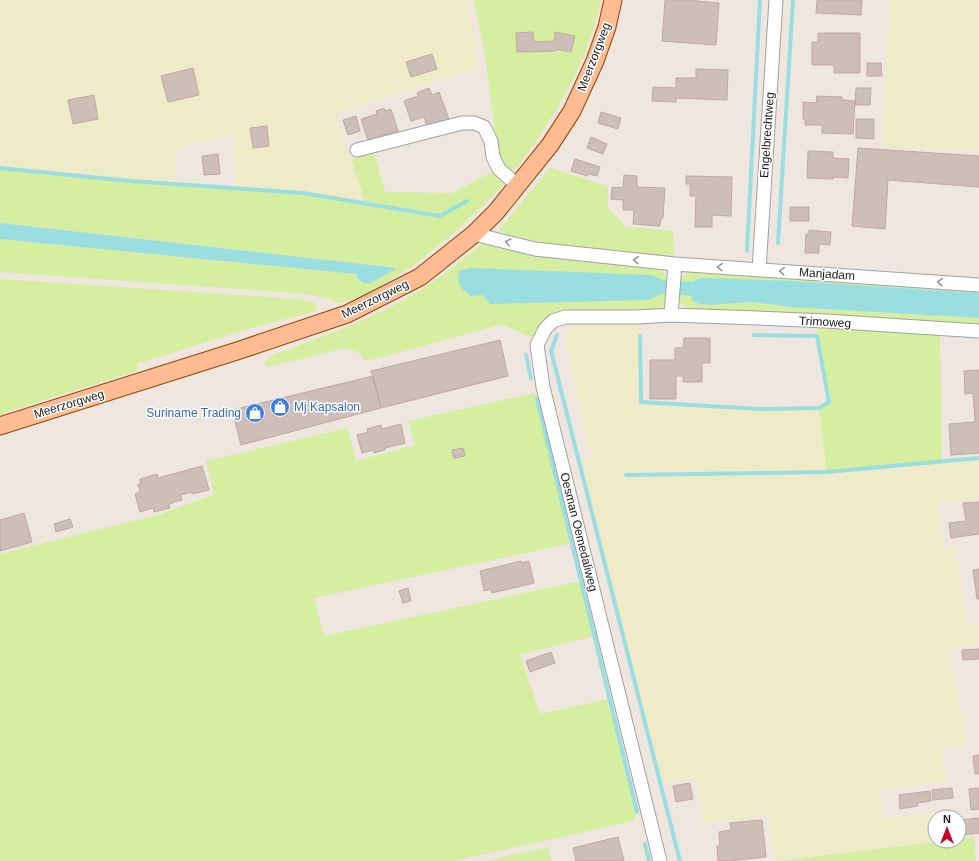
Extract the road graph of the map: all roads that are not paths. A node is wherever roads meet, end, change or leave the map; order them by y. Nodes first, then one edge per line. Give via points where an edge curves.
1 (613, 0) edge
2 (776, 0) edge
3 (357, 150) dead end
4 (517, 185) junction
5 (474, 234) junction
6 (674, 269) junction
7 (759, 270) junction
8 (979, 285) edge
9 (671, 311) junction
10 (979, 331) edge
11 (0, 426) edge
12 (660, 861) edge

1 - 4 main road, Meerzorgweg via 607,27 595,60 572,111 550,145
2 - 7 street, Engelbrechtweg
3 - 4 street via 462,123 474,123 484,127 491,141 498,169
4 - 5 main road, Meerzorgweg via 496,212
6 -> 5 street, Manjadam via 535,249
5 - 11 main road, Meerzorgweg via 420,277 347,314
7 -> 6 street, Manjadam
6 - 9 street
8 -> 7 street, Manjadam
9 - 10 street, Trimoweg
9 - 12 street, Oesman Oemedaliweg via 638,317 565,317 553,321 545,329 537,345 543,387

